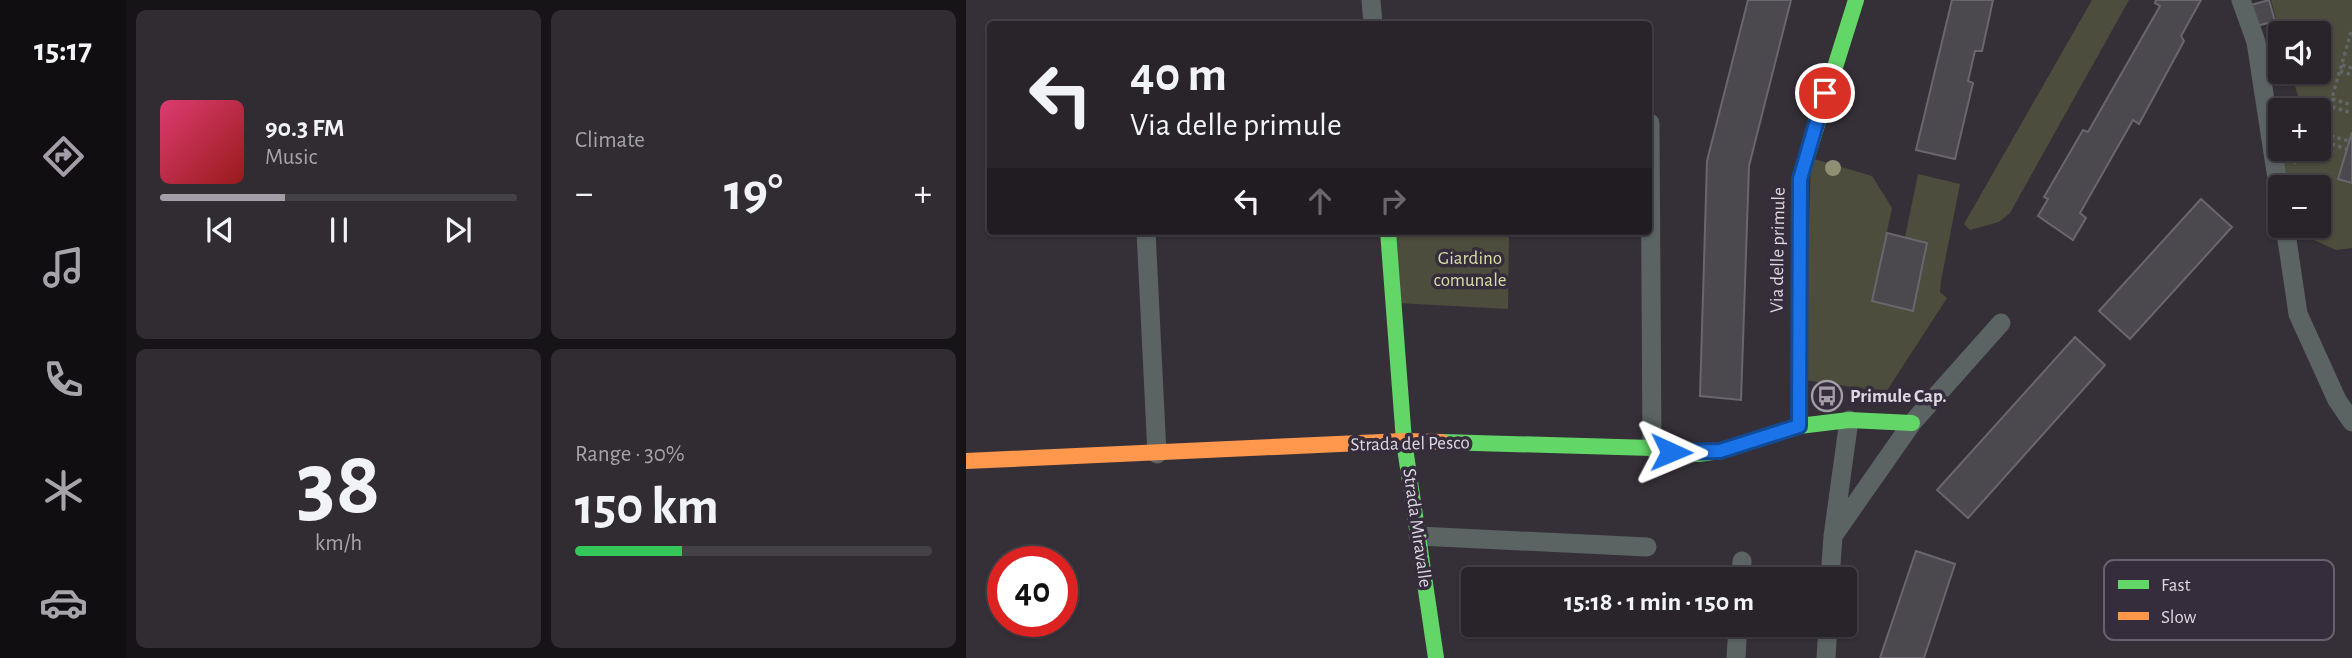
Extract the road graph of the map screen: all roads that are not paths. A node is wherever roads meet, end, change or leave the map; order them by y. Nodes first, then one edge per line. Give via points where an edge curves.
1 (1371, 0) edge
2 (1856, 0) edge
3 (2241, 0) edge
4 (1373, 21) edge
5 (2276, 175) edge
6 (1146, 235) edge
7 (1388, 235) edge
8 (1651, 235) edge
9 (2287, 238) edge
10 (2001, 323) dead end
11 (1849, 420) junction
12 (1912, 422) junction
13 (2352, 422) edge
14 (1799, 426) junction
15 (1404, 440) junction
16 (1652, 448) junction
17 (1157, 454) junction
18 (966, 461) edge
19 (1418, 536) junction
20 (1833, 536) junction
21 (1647, 547) dead end
22 (1831, 567) edge
23 (1737, 637) edge
24 (1827, 637) edge
25 (1436, 658) edge
26 (1736, 658) edge
27 (1826, 658) edge

1 - 4 street
2 - 14 street, Via delle primule via 1800,179
3 - 5 street via 2256,42
6 - 17 street
7 - 15 street, Strada Miravalle
8 - 16 street
9 - 13 street via 2298,314 2337,400
10 - 12 street
11 - 12 street, Strada del Pesco
11 - 14 street, Strada del Pesco
11 - 20 street
12 - 20 street
14 - 16 street, Strada del Pesco via 1720,451
15 - 16 street, Strada del Pesco
15 - 17 street, Strada del Pesco
15 - 19 street, Strada Miravalle
17 - 18 street, Strada del Pesco
19 - 21 street
19 - 25 street, Strada Miravalle
20 - 22 street
23 - 26 street
24 - 27 street

